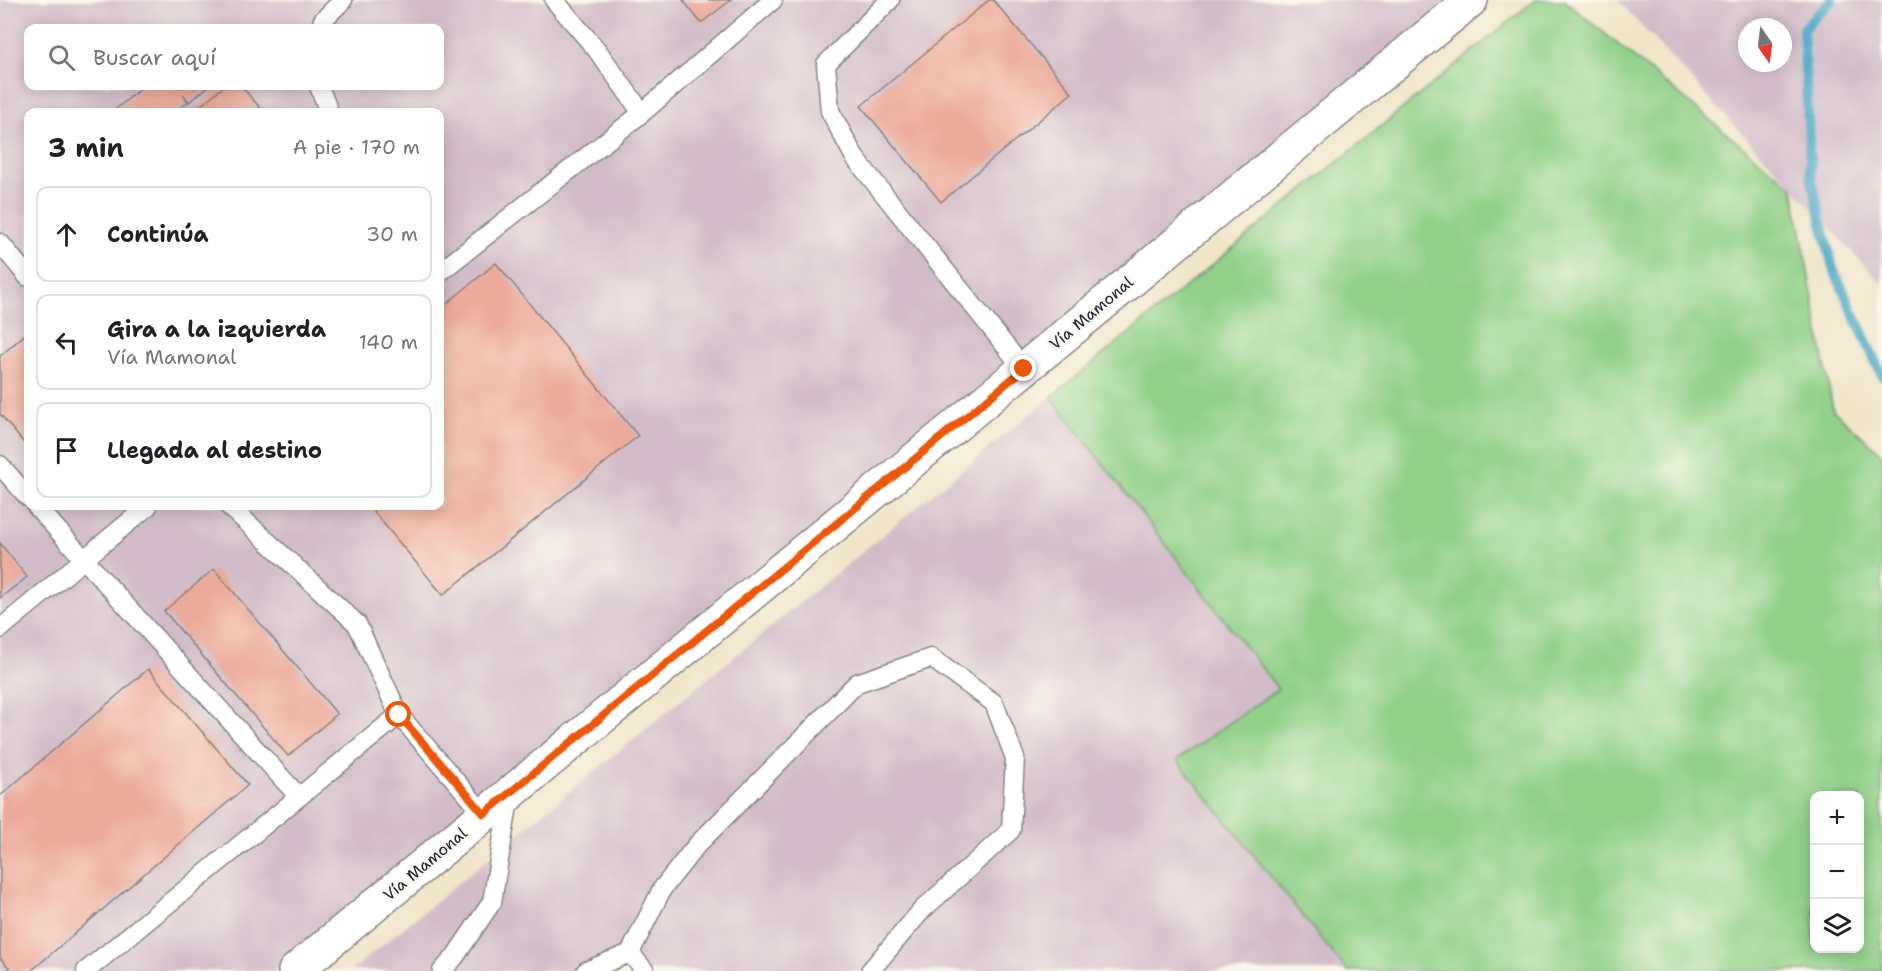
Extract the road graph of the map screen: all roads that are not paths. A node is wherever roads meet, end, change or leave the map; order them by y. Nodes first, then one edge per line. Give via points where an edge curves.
1 (343, 0) edge
2 (554, 0) edge
3 (773, 0) edge
4 (890, 0) edge
5 (1471, 0) edge
6 (322, 24) edge
7 (320, 90) edge
8 (327, 108) edge
9 (642, 113) junction
10 (0, 243) edge
11 (444, 261) edge
12 (24, 272) edge
13 (1024, 369) junction
14 (0, 465) edge
15 (24, 492) edge
16 (40, 510) edge
17 (143, 510) edge
18 (233, 510) edge
19 (83, 559) junction
20 (0, 629) edge
21 (399, 715) junction
22 (510, 793) junction
23 (299, 797) junction
24 (484, 814) junction
25 (630, 953) junction
26 (86, 971) edge
27 (295, 971) edge
28 (442, 971) edge
29 (586, 971) edge
30 (645, 971) edge
31 (870, 971) edge

1 - 6 lane
2 - 9 lane via 597,50
3 - 9 lane
4 - 13 lane via 826,64 830,111 855,158
5 - 13 street, Vía Mamonal
7 - 8 lane
9 - 11 lane
10 - 12 lane
13 - 22 street, Vía Mamonal
14 - 15 lane
16 - 19 lane
17 - 19 lane
18 - 21 lane via 357,624
19 - 20 lane
19 - 23 lane
21 - 23 lane
21 - 24 lane
22 - 24 street, Vía Mamonal
22 - 28 lane via 492,902
23 - 26 lane
24 - 27 street, Vía Mamonal
25 - 29 lane
25 - 30 lane
25 - 31 lane via 662,889 696,846 857,683 931,658 994,703 1015,758 1011,830 922,910

